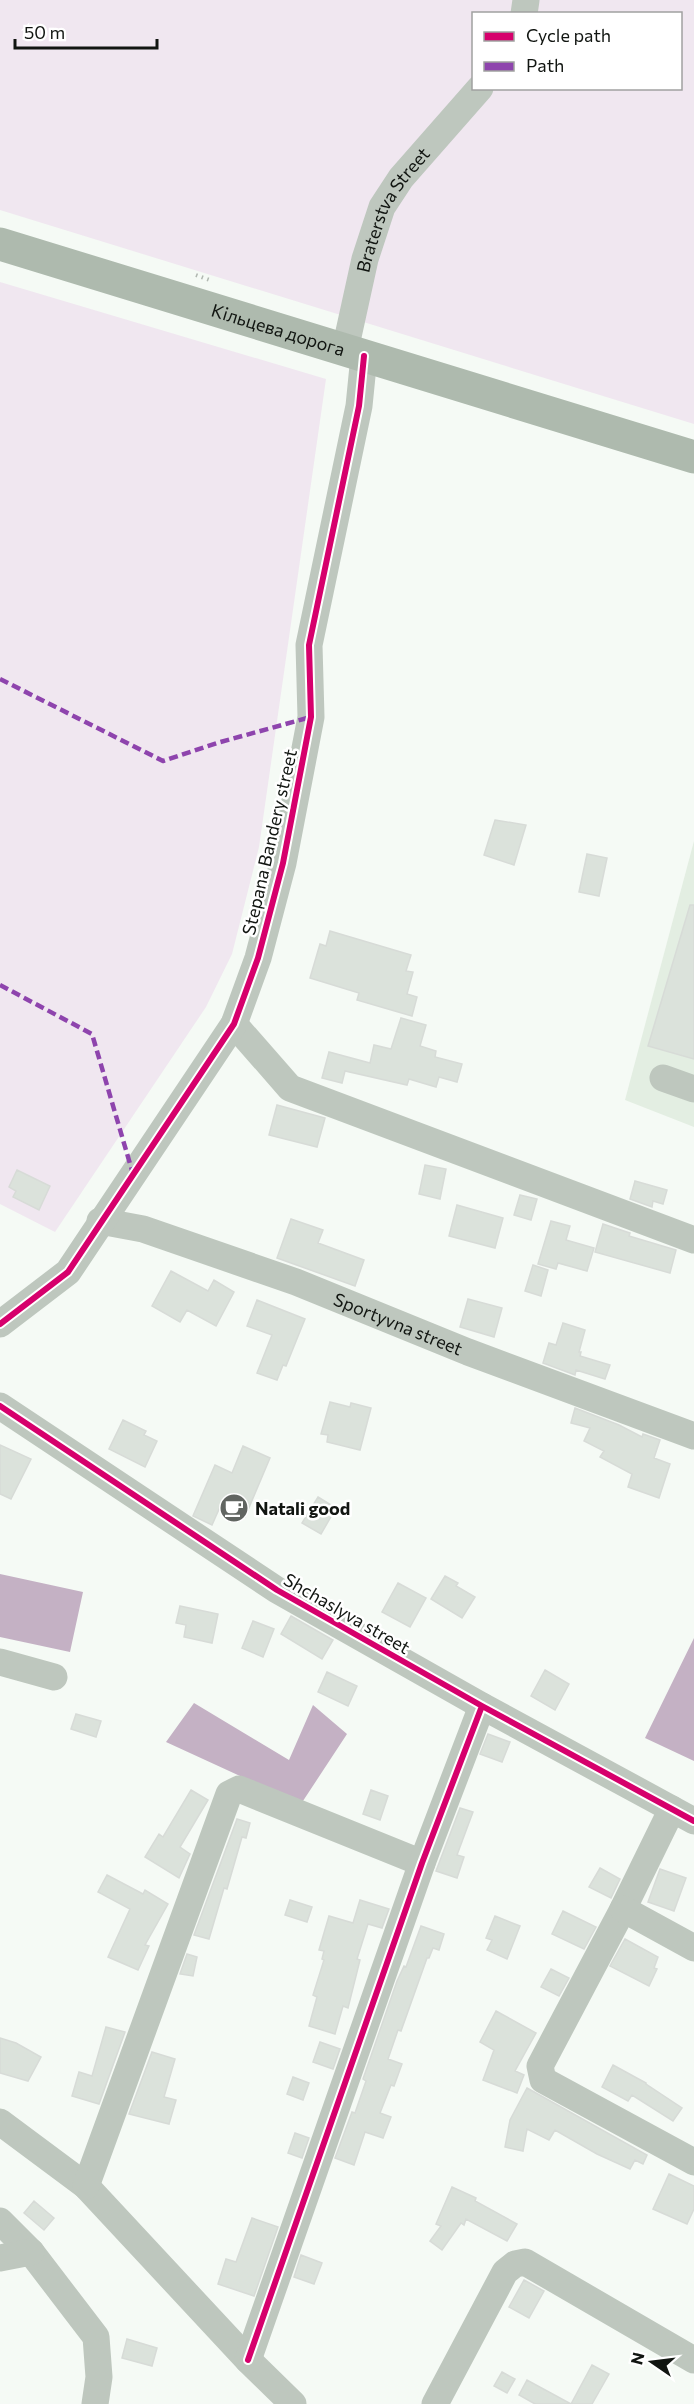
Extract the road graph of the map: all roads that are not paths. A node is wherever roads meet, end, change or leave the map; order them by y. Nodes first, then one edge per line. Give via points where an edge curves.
1 (478, 90) edge
2 (0, 244) edge
3 (355, 353) junction
4 (694, 457) edge
5 (234, 1024) junction
6 (663, 1078) dead end
7 (694, 1089) edge
8 (100, 1221) junction
9 (694, 1240) edge
10 (0, 1324) edge
11 (0, 1406) edge
12 (694, 1436) edge
13 (0, 1662) edge
14 (54, 1677) dead end
15 (482, 1706) junction
16 (683, 1815) edge
17 (422, 1863) junction
18 (623, 1909) junction
19 (694, 1948) edge
20 (0, 2122) edge
21 (694, 2162) edge
22 (86, 2186) junction
23 (0, 2221) edge
24 (31, 2252) junction
25 (0, 2258) edge
26 (248, 2360) junction
27 (694, 2360) edge
28 (290, 2402) edge
29 (95, 2404) edge
30 (435, 2404) edge

1 - 3 street, Braterstva Street via 401,178 382,207 365,259
2 - 3 highway, Кільцева дорога
3 - 4 highway, Кільцева дорога
3 - 5 street, Stepana Bandery street via 359,406 309,645 311,717 284,863 258,958
5 - 8 street, Stepana Bandery street
5 - 9 street via 290,1088
6 - 7 street
8 - 10 street, Stepana Bandery street via 68,1272
8 - 12 street, Sportyvna street via 143,1228 285,1278 468,1352
11 - 15 street, Shchaslyva street via 276,1590
13 - 14 street
15 - 16 street, Shchaslyva street
15 - 17 street
16 - 18 street
17 - 22 street via 238,1789 229,1794
17 - 26 street
18 - 19 street
18 - 21 street via 540,2066 543,2080
20 - 22 street
22 - 26 street
23 - 24 street
24 - 25 street
24 - 29 street via 96,2337 99,2377
26 - 28 street
27 - 30 street via 525,2262 505,2272

